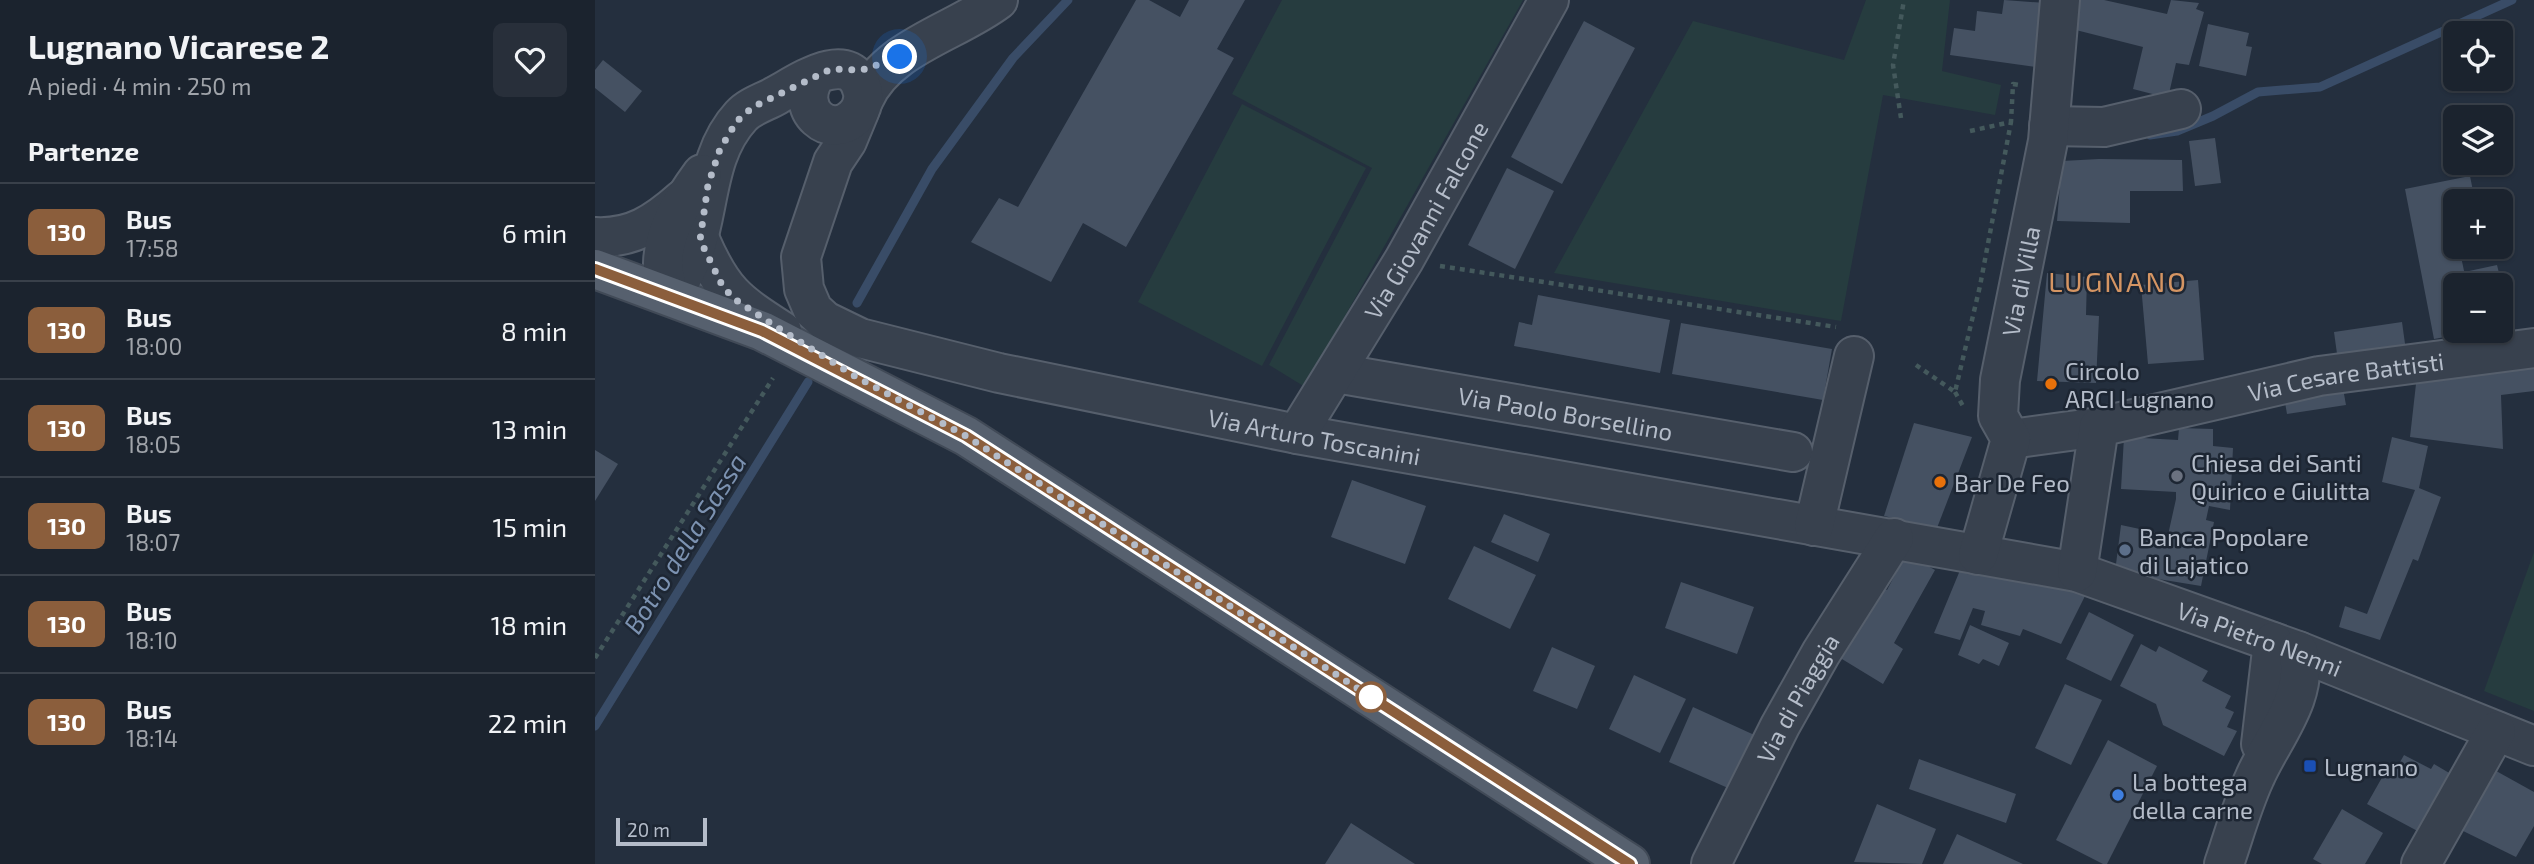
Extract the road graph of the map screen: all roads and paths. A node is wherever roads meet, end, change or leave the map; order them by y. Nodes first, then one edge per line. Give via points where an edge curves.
1 (998, 0) edge
2 (1549, 0) edge
3 (1904, 0) edge
4 (2060, 0) edge
5 (2052, 85) junction
6 (846, 89) junction
7 (765, 102) junction
8 (2181, 109) dead end
9 (814, 116) junction
10 (1901, 118) dead end
11 (2011, 122) junction
12 (2049, 125) junction
13 (1970, 131) dead end
14 (720, 149) junction
15 (833, 162) junction
16 (685, 198) junction
17 (595, 237) edge
18 (700, 240) junction
19 (1404, 260) junction
20 (595, 269) edge
21 (668, 295) junction
22 (1849, 342) joint
23 (2534, 348) edge
24 (1916, 365) dead end
25 (1336, 373) junction
26 (773, 378) dead end
27 (858, 378) junction
28 (2099, 427) junction
29 (1297, 435) junction
30 (2011, 439) junction
31 (1793, 452) dead end
32 (1814, 526) junction
33 (1894, 538) junction
34 (1978, 555) junction
35 (2077, 572) junction
36 (2285, 646) junction
37 (595, 658) edge
38 (2355, 673) junction
39 (2288, 715) junction
40 (2496, 731) junction
41 (2534, 746) edge
42 (2255, 777) junction
43 (1630, 864) edge
44 (1711, 864) edge
45 (2224, 864) edge
46 (2421, 864) edge

1 - 6 street via 900,57 869,85
2 - 19 street, Via Giovanni Falcone
3 - 10 path via 1893,65
4 - 5 street, Via di Villa
5 - 11 path via 2013,84
5 - 12 street, Via di Villa
6 - 7 street
6 - 9 street via 850,121 839,125
6 - 15 street, Via Arturo Toscanini via 847,141
7 - 9 street via 783,101
7 - 14 street via 743,113
8 - 12 street via 2104,127
9 - 15 street via 828,132
11 - 13 path
11 - 24 path via 1955,392
12 - 30 street, Via di Villa via 2000,380 1998,416
14 - 16 street
14 - 18 street via 708,185
15 - 29 street, Via Arturo Toscanini via 801,257 807,300 825,321 890,347
16 - 17 street via 658,222 636,233
16 - 21 street via 665,246
18 - 21 street
18 - 27 street via 713,271 733,298
19 - 22 path
19 - 25 street, Via Giovanni Falcone
20 - 21 main road
21 - 27 main road via 762,331
22 - 32 street
23 - 28 street, Via Cesare Battisti via 2319,376
25 - 29 street, Via Giovanni Falcone
25 - 31 street, Via Paolo Borsellino
26 - 37 path
27 - 43 main road via 966,436
28 - 30 street, Via Cesare Battisti
28 - 35 street
29 - 32 street, Via Arturo Toscanini
30 - 34 street
32 - 33 street, Via Arturo Toscanini
33 - 34 street, Via Arturo Toscanini
33 - 44 street, Via di Piaggia via 1780,726
34 - 35 street, Via Pietro Nenni
35 - 36 street, Via Pietro Nenni
36 - 38 street, Via Pietro Nenni
36 - 39 street via 2299,682
36 - 42 street
38 - 39 street via 2319,685
38 - 40 street, Via Pietro Nenni
39 - 42 street
40 - 41 street, Via Pietro Nenni
40 - 46 street
42 - 45 street

